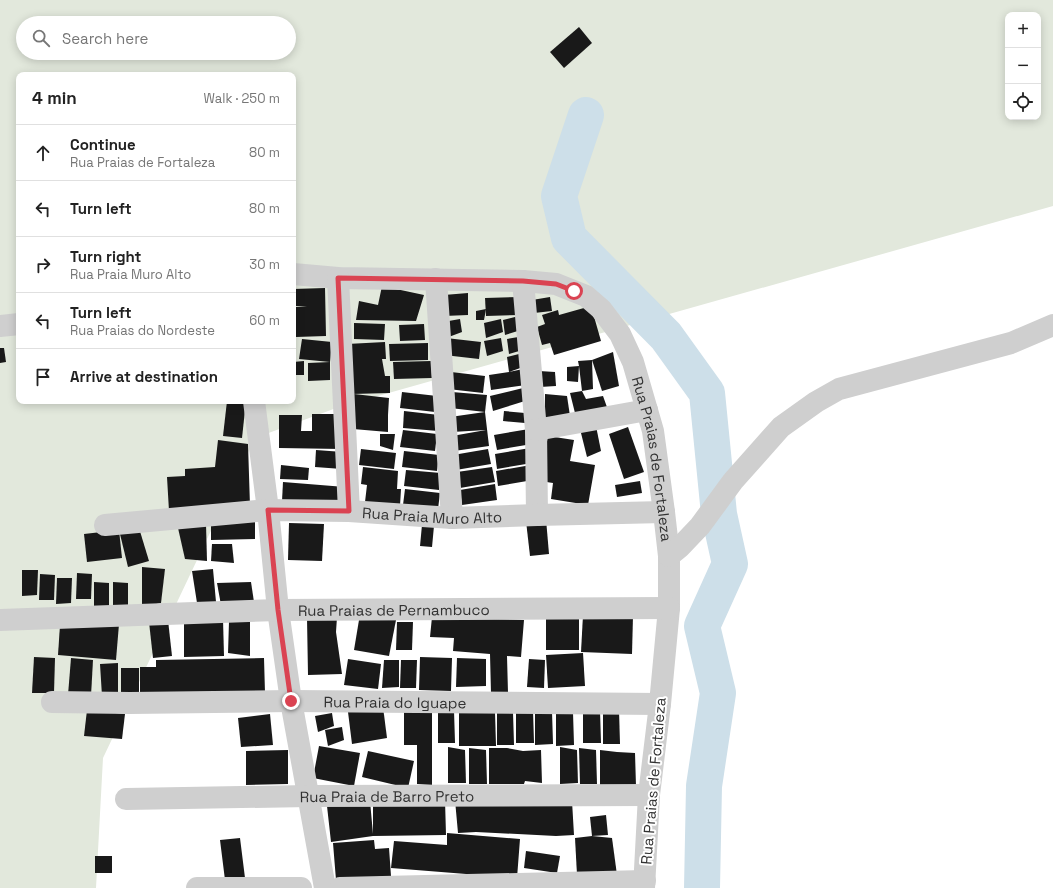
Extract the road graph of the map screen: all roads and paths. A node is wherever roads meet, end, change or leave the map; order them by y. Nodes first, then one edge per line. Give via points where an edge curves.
1 (296, 274) edge
2 (338, 278) junction
3 (436, 280) junction
4 (523, 281) junction
5 (16, 324) edge
6 (0, 326) edge
7 (1053, 326) edge
8 (254, 404) edge
9 (646, 410) junction
10 (536, 430) junction
11 (268, 510) junction
12 (349, 511) junction
13 (664, 512) junction
14 (537, 514) junction
15 (452, 518) junction
16 (105, 525) dead end
17 (669, 556) junction
18 (668, 608) junction
19 (278, 610) junction
20 (0, 620) edge
21 (291, 701) junction
22 (52, 702) dead end
23 (660, 704) junction
24 (649, 794) junction
25 (309, 796) junction
26 (126, 799) dead end
27 (645, 885) edge
28 (197, 888) edge
29 (249, 888) edge
30 (301, 888) edge
31 (325, 888) edge
32 (340, 888) edge

1 - 2 street, Rua Praias de Fortaleza
2 - 3 street, Rua Praias de Fortaleza
2 - 12 street
3 - 4 street, Rua Praias de Fortaleza
3 - 15 street
4 - 9 street, Rua Praias de Fortaleza via 556,284 586,296 600,308 620,334 633,362
4 - 10 street
5 - 6 street
7 - 17 street via 1011,343 839,389 816,402 780,427 733,481 700,526
8 - 11 street
9 - 10 street
9 - 13 street, Rua Praias de Fortaleza via 653,431
10 - 14 street
11 - 12 street, Rua Praia Muro Alto
11 - 16 street, Rua Praia Muro Alto
11 - 19 street
12 - 15 street, Rua Praia Muro Alto
13 - 14 street, Rua Praia Muro Alto
13 - 17 street, Rua Praias de Fortaleza
14 - 15 street, Rua Praia Muro Alto
17 - 18 street, Rua Praias de Fortaleza
18 - 19 street, Rua Praias de Pernambuco
18 - 23 street, Rua Praias de Fortaleza
19 - 20 street, Rua Praias de Pernambuco
19 - 21 street
21 - 22 street, Rua Praia do Iguape
21 - 23 street, Rua Praia do Iguape
21 - 25 street
23 - 24 street, Rua Praias de Fortaleza
24 - 25 street, Rua Praia de Barro Preto
24 - 27 street, Rua Praias de Fortaleza
25 - 26 street, Rua Praia de Barro Preto
25 - 31 street
27 - 32 street
28 - 29 street
29 - 30 street

